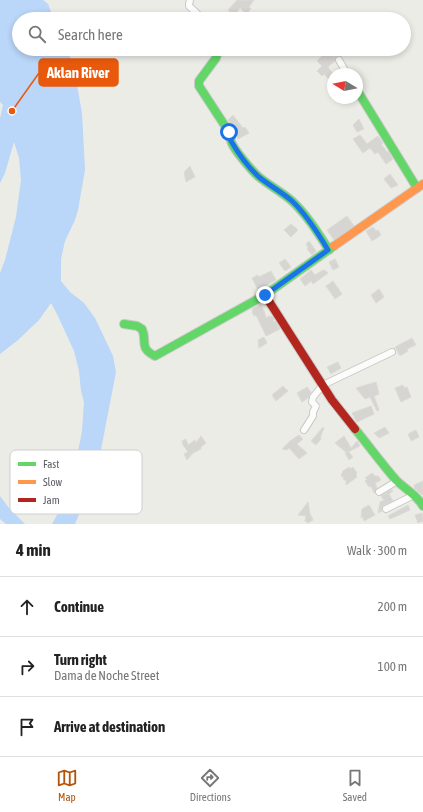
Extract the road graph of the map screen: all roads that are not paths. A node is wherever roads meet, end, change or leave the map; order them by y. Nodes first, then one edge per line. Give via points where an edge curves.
1 (190, 0) edge
2 (195, 12) edge
3 (217, 56) edge
4 (339, 60) dead end
5 (344, 68) edge
6 (363, 99) edge
7 (420, 186) edge
8 (328, 250) junction
9 (265, 295) junction
10 (124, 324) dead end
11 (392, 352) dead end
12 (323, 385) junction
13 (304, 430) dead end
14 (397, 481) junction
15 (379, 492) dead end
16 (414, 495) junction
17 (423, 506) edge
18 (386, 509) dead end

1 - 2 street via 188,4
3 - 8 street via 199,80 199,86 229,132 231,141 253,172 290,200 307,217
4 - 5 street
6 - 7 street
7 - 8 street
8 - 9 street
9 - 10 street via 155,356 145,347 142,329 139,326
9 - 12 street
11 - 12 street
12 - 13 street via 313,398 312,402 316,407
12 - 14 street via 332,400
14 - 15 street
14 - 16 street
16 - 17 street
16 - 18 street

